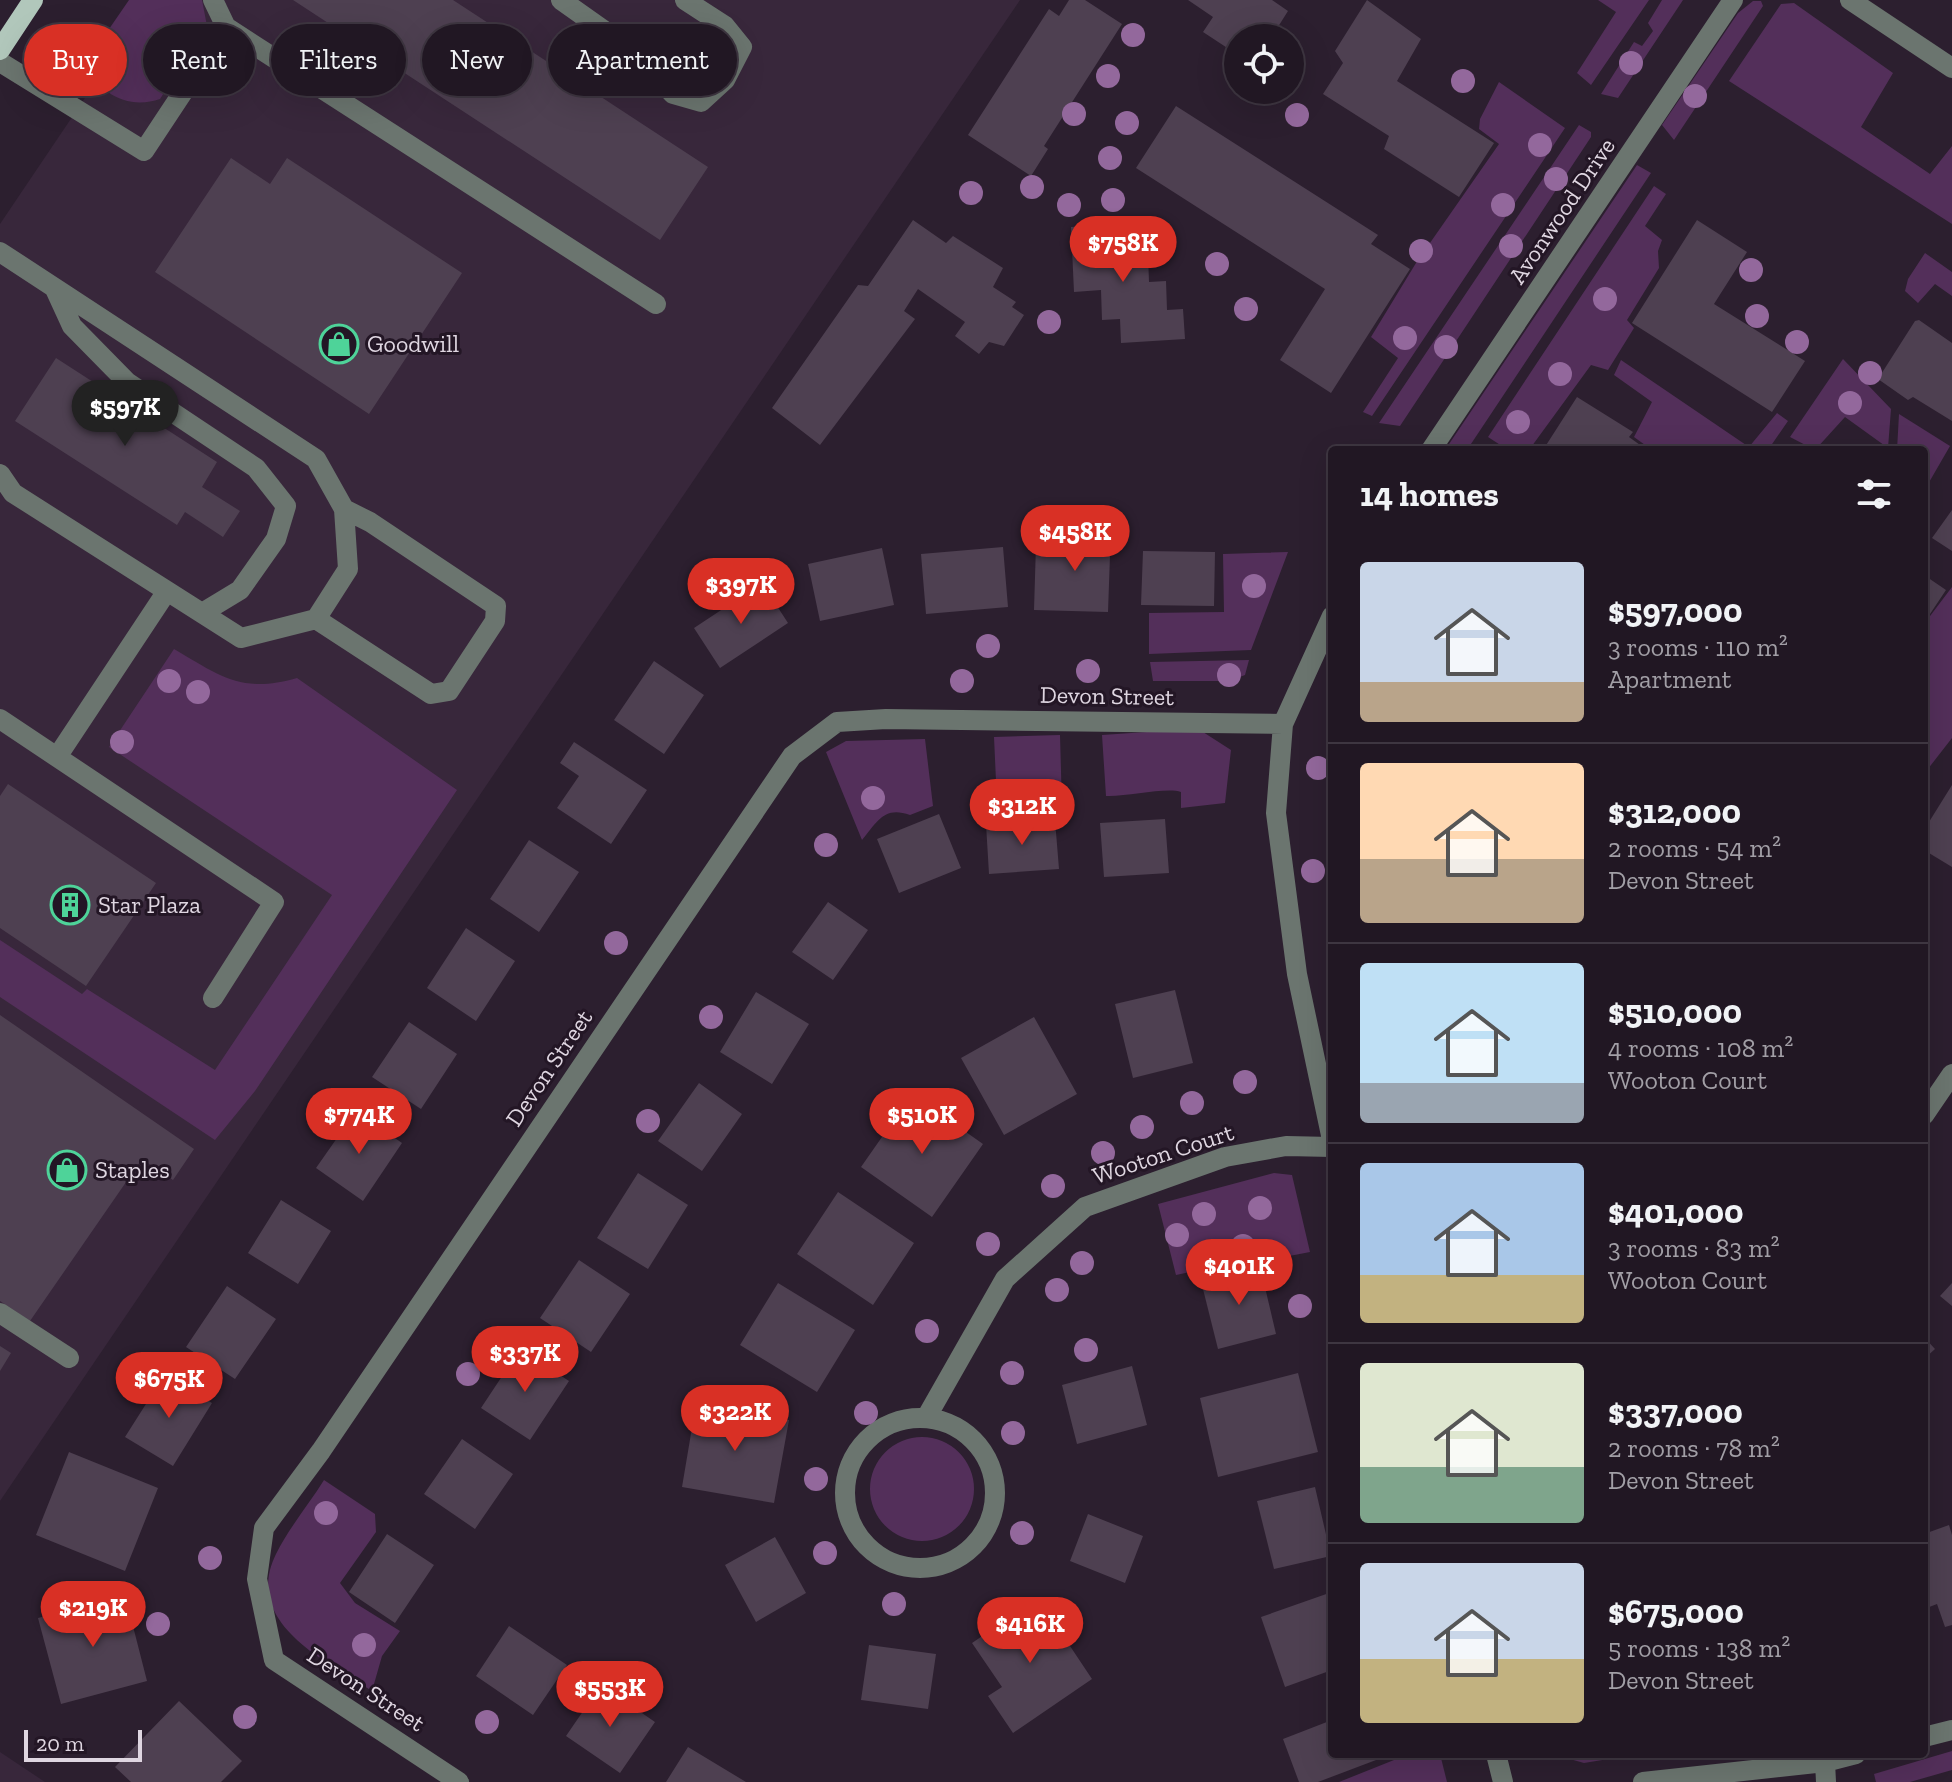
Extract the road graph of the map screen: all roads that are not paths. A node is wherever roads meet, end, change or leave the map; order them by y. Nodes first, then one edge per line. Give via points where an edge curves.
1 (33, 0) edge
2 (213, 0) edge
3 (561, 0) edge
4 (685, 0) edge
5 (1733, 0) edge
6 (1850, 0) edge
7 (225, 24) edge
8 (255, 46) edge
9 (0, 50) edge
10 (0, 62) edge
11 (1952, 68) edge
12 (180, 96) edge
13 (0, 252) edge
14 (54, 288) junction
15 (656, 304) dead end
16 (1434, 446) edge
17 (1, 476) edge
18 (344, 509) junction
19 (167, 591) junction
20 (202, 613) junction
21 (316, 619) junction
22 (1328, 625) edge
23 (0, 719) edge
24 (1283, 724) junction
25 (57, 757) junction
26 (213, 998) dead end
27 (1952, 1074) edge
28 (1928, 1109) edge
29 (1328, 1121) edge
30 (1328, 1147) edge
31 (0, 1313) edge
32 (69, 1358) dead end
33 (926, 1418) junction
34 (1952, 1730) edge
35 (1928, 1736) edge
36 (1497, 1758) edge
37 (1849, 1758) edge
38 (1826, 1772) edge
39 (459, 1782) edge
40 (1503, 1782) edge
41 (1643, 1782) edge

1 - 9 main road
2 - 7 street
3 - 4 street via 633,51 673,94 701,102 725,80 742,47 725,26
5 - 16 street, Avonwood Drive
6 - 11 street
8 - 15 street
10 - 12 street via 144,151
13 - 14 street
14 - 18 street via 316,459
14 - 20 street via 72,326 127,382 256,468 286,506 276,539 240,590
17 - 19 street via 13,493
18 - 21 street via 348,569
18 - 21 street via 496,606 495,621 449,691 431,694
19 - 20 street
19 - 25 street
20 - 21 street via 241,638
22 - 24 street
23 - 25 street
24 - 29 street via 1276,813 1297,974
24 - 39 street, Devon Street via 837,722 792,756 264,1528 257,1579 274,1660
25 - 26 street via 274,902
27 - 28 street
30 - 33 street, Wooton Court via 1286,1146 1225,1157 1085,1207 1005,1279
31 - 32 street
33 - 33 street via 900,1421 876,1432 849,1468 844,1493 860,1540 889,1563 915,1569 942,1566 965,1554 990,1522 996,1496 992,1470 968,1434
34 - 35 street
36 - 40 street
37 - 38 street
38 - 41 street

